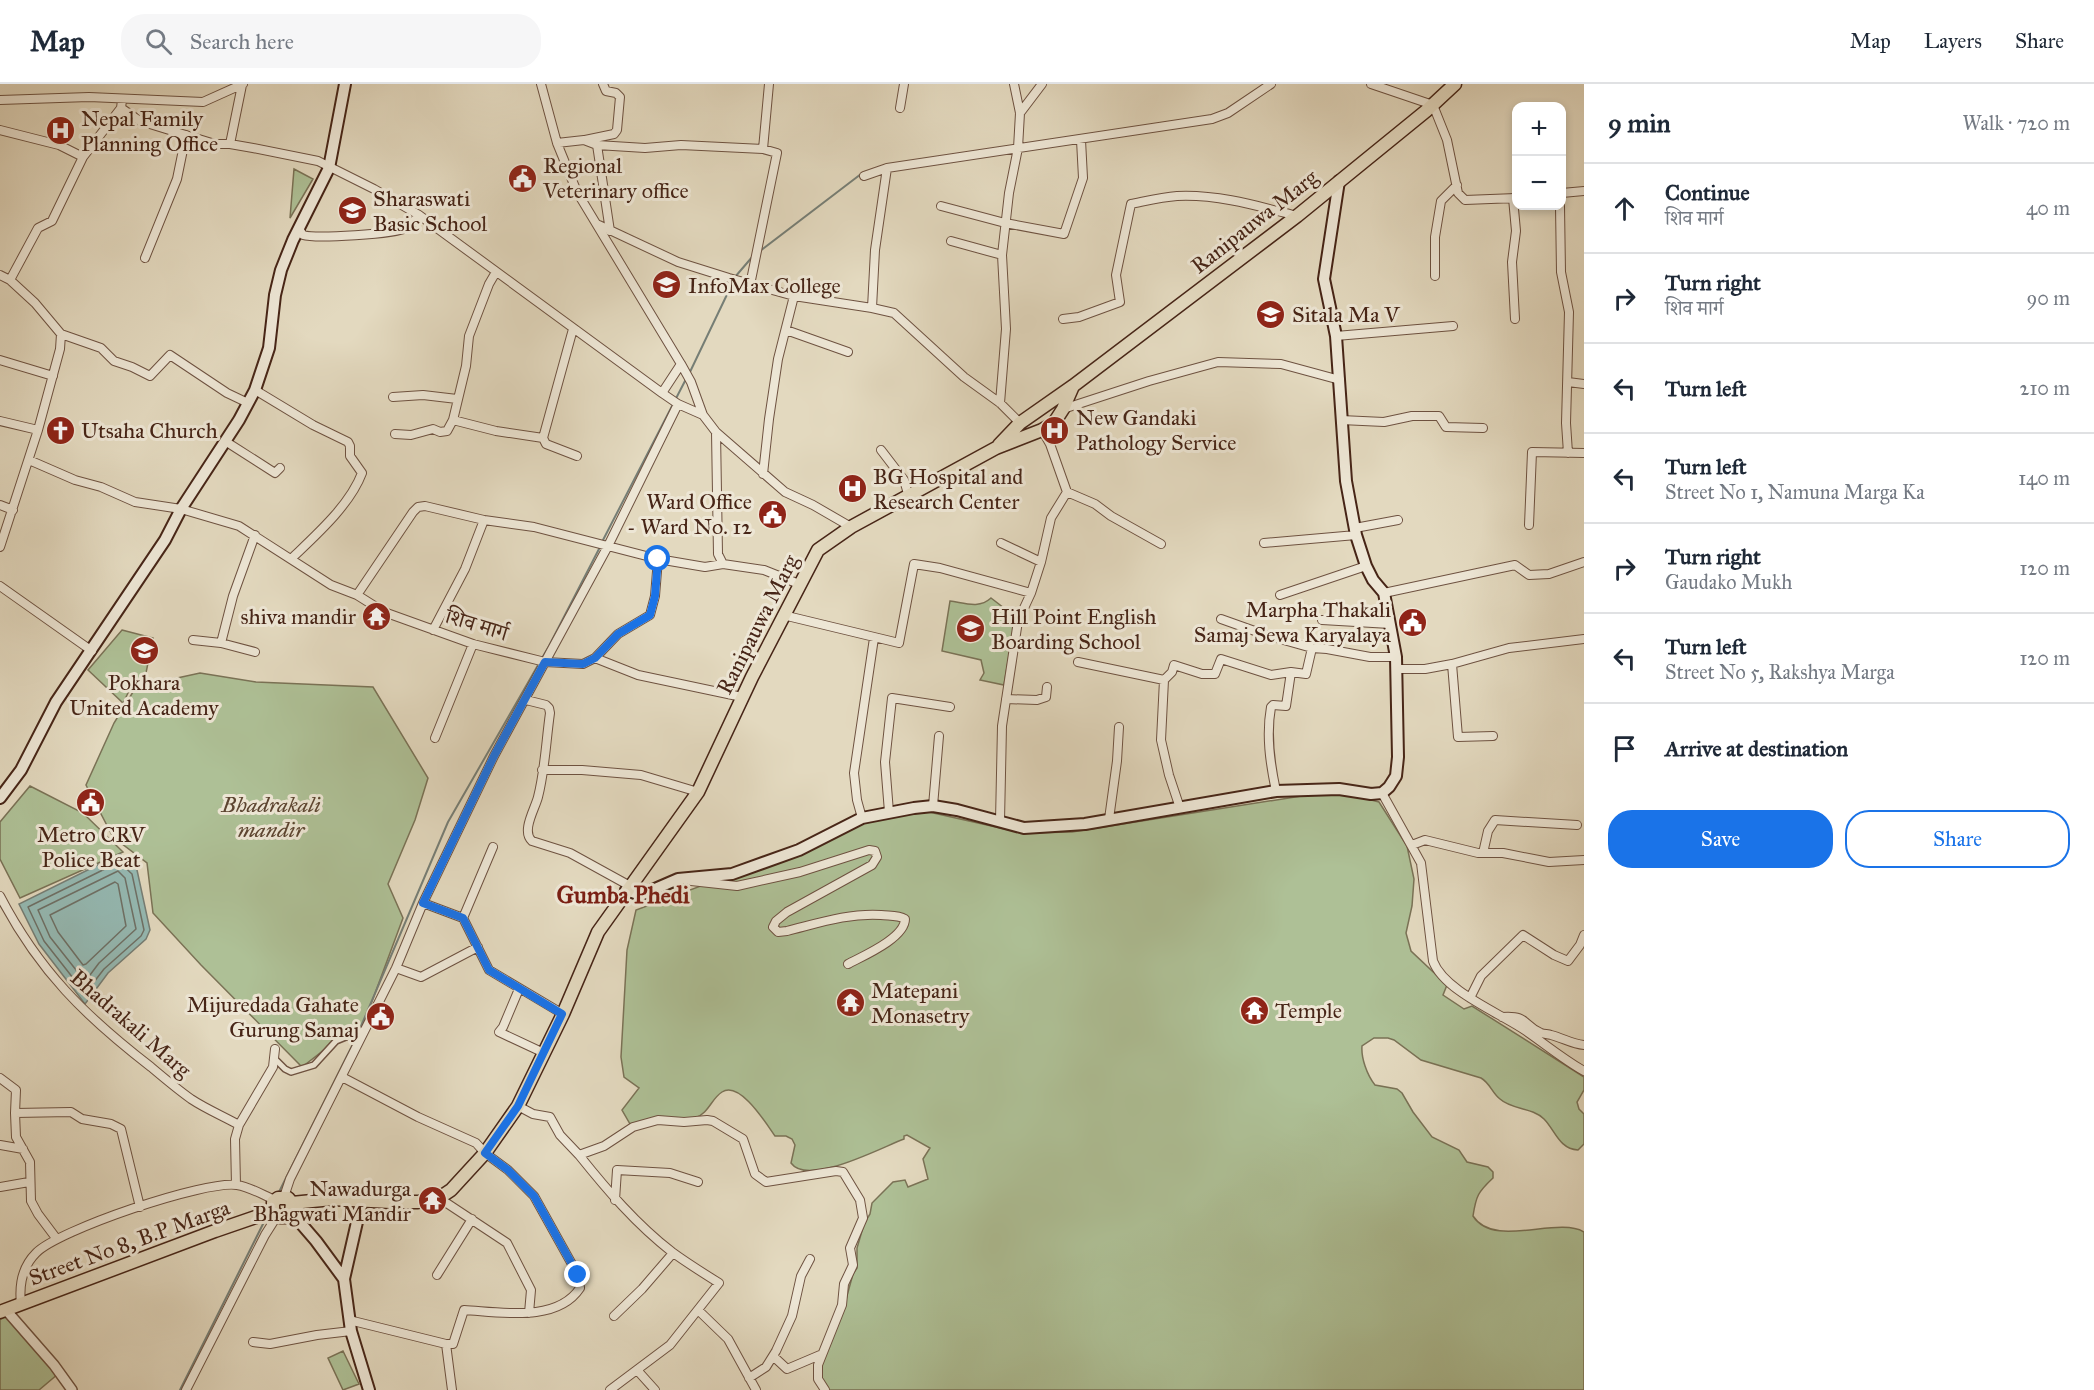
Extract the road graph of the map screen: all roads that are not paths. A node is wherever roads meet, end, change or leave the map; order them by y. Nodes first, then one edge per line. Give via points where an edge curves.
1 (345, 84) edge
2 (541, 84) edge
3 (603, 84) edge
4 (769, 84) edge
5 (904, 84) edge
6 (1014, 84) edge
7 (1042, 84) edge
8 (1271, 84) edge
9 (1371, 84) edge
10 (1455, 84) edge
11 (242, 85) edge
12 (0, 100) edge
13 (121, 104) junction
14 (1433, 105) junction
15 (900, 108) dead end
16 (1020, 113) junction
17 (0, 130) edge
18 (186, 135) junction
19 (584, 140) junction
20 (1081, 140) junction
21 (557, 143) junction
22 (230, 144) junction
23 (597, 145) junction
24 (1018, 148) junction
25 (763, 149) junction
26 (83, 157) junction
27 (329, 168) junction
28 (887, 168) junction
29 (864, 176) dead end
30 (1339, 181) junction
31 (1457, 185) junction
32 (1584, 191) edge
33 (1566, 193) edge
34 (1512, 198) edge
35 (941, 206) dead end
36 (1515, 210) edge
37 (1560, 210) edge
38 (419, 215) junction
39 (1297, 216) junction
40 (1005, 223) junction
41 (598, 225) junction
42 (298, 229) junction
43 (610, 231) junction
44 (951, 241) dead end
45 (1002, 255) junction
46 (145, 258) dead end
47 (496, 272) junction
48 (0, 275) edge
49 (1435, 276) dead end
50 (10, 280) junction
51 (750, 285) junction
52 (794, 296) junction
53 (872, 308) junction
54 (1063, 319) dead end
55 (1515, 319) dead end
56 (1453, 326) dead end
57 (573, 329) junction
58 (786, 330) junction
59 (61, 334) junction
60 (1336, 336) junction
61 (848, 352) dead end
62 (0, 360) edge
63 (681, 364) junction
64 (53, 376) junction
65 (1340, 380) junction
66 (1568, 382) junction
67 (1584, 384) edge
68 (1073, 386) junction
69 (255, 390) junction
70 (662, 393) junction
71 (393, 397) dead end
72 (457, 399) junction
73 (248, 403) junction
74 (1000, 403) junction
75 (678, 404) junction
76 (1063, 409) junction
77 (703, 415) junction
78 (453, 420) junction
79 (1341, 420) junction
80 (0, 421) edge
81 (1020, 423) junction
82 (1483, 428) dead end
83 (38, 430) junction
84 (1042, 430) junction
85 (716, 432) junction
86 (395, 434) dead end
87 (543, 438) junction
88 (225, 441) junction
89 (996, 448) junction
90 (881, 450) dead end
91 (1568, 453) junction
92 (1584, 453) edge
93 (577, 456) dead end
94 (29, 460) junction
95 (280, 468) dead end
96 (763, 474) junction
97 (1067, 492) junction
98 (909, 497) junction
99 (0, 505) edge
100 (181, 509) junction
101 (13, 510) junction
102 (484, 520) junction
103 (1398, 520) dead end
104 (1529, 525) dead end
105 (851, 526) junction
106 (1356, 531) junction
107 (255, 535) junction
108 (1001, 543) dead end
109 (1264, 543) dead end
110 (1161, 544) dead end
111 (608, 546) junction
112 (0, 547) edge
113 (292, 558) junction
114 (658, 559) junction
115 (1041, 562) junction
116 (1584, 562) edge
117 (723, 564) junction
118 (1366, 566) junction
119 (799, 584) junction
120 (0, 586) edge
121 (1031, 593) junction
122 (1384, 593) junction
123 (357, 595) junction
124 (1280, 595) dead end
125 (783, 615) junction
126 (1221, 619) dead end
127 (1322, 620) dead end
128 (1390, 624) junction
129 (434, 630) junction
130 (874, 638) junction
131 (1584, 639) edge
132 (193, 640) dead end
133 (220, 643) junction
134 (473, 644) junction
135 (1312, 648) junction
136 (93, 651) junction
137 (255, 652) dead end
138 (1396, 657) junction
139 (595, 658) junction
140 (545, 662) junction
141 (1078, 662) dead end
142 (1452, 664) junction
143 (1397, 669) junction
144 (1291, 672) junction
145 (1164, 680) junction
146 (1047, 687) dead end
147 (742, 697) junction
148 (1006, 699) junction
149 (526, 700) junction
150 (950, 707) dead end
151 (1119, 727) dead end
152 (939, 736) dead end
153 (1493, 736) dead end
154 (435, 738) dead end
155 (542, 770) junction
156 (1276, 791) junction
157 (698, 792) junction
158 (1382, 793) junction
159 (0, 798) edge
160 (933, 806) junction
161 (1180, 808) junction
162 (890, 812) junction
163 (862, 818) junction
164 (1109, 819) junction
165 (1000, 821) junction
166 (1577, 825) dead end
167 (1412, 845) junction
168 (493, 847) dead end
169 (1483, 853) junction
170 (1584, 860) edge
171 (678, 879) junction
172 (628, 888) junction
173 (0, 896) edge
174 (423, 903) junction
175 (463, 918) junction
176 (1584, 935) edge
177 (478, 946) junction
178 (848, 964) dead end
179 (396, 968) junction
180 (519, 989) junction
181 (1470, 998) junction
182 (562, 1014) junction
183 (1501, 1017) junction
184 (367, 1029) junction
185 (1584, 1045) edge
186 (274, 1053) joint
187 (544, 1053) junction
188 (1584, 1071) edge
189 (342, 1077) junction
190 (0, 1078) edge
191 (518, 1106) junction
192 (15, 1113) junction
193 (239, 1125) junction
194 (0, 1145) edge
195 (23, 1149) junction
196 (485, 1153) junction
197 (579, 1155) junction
198 (29, 1182) junction
199 (698, 1182) dead end
200 (236, 1185) junction
201 (0, 1187) edge
202 (439, 1198) junction
203 (362, 1200) junction
204 (615, 1200) junction
205 (140, 1207) junction
206 (282, 1207) junction
207 (472, 1219) junction
208 (56, 1238) junction
209 (673, 1253) junction
210 (810, 1259) dead end
211 (437, 1275) dead end
212 (344, 1279) junction
213 (21, 1304) junction
214 (3, 1311) edge
215 (698, 1311) junction
216 (529, 1313) junction
217 (614, 1316) dead end
218 (350, 1326) junction
219 (253, 1342) dead end
220 (446, 1344) junction
221 (820, 1355) junction
222 (773, 1356) junction
223 (637, 1370) junction
224 (750, 1378) junction
225 (72, 1390) edge
226 (186, 1390) edge
227 (369, 1390) edge
228 (452, 1390) edge
229 (610, 1390) edge
230 (655, 1390) edge
231 (756, 1390) edge
232 (825, 1390) edge

1 - 27 main road
2 - 21 street
3 - 19 street via 606,91 620,97 617,130
4 - 25 street
5 - 15 street
6 - 16 street
7 - 16 street
8 - 20 street via 1228,113 1212,119
9 - 14 street
10 - 14 main road, Ranipauwa Marg
11 - 13 street via 202,102
11 - 22 street
12 - 13 street via 89,97
13 - 18 street via 140,121
13 - 26 street
14 - 30 main road, Ranipauwa Marg
14 - 31 street via 1447,140
16 - 24 street
17 - 26 street via 59,145
18 - 22 street via 215,144
18 - 46 street via 177,179
19 - 21 street
19 - 23 street
20 - 24 street
20 - 40 street via 1083,178 1064,234
21 - 41 street via 577,192
22 - 27 street via 306,158
23 - 25 street
23 - 43 street
24 - 28 street
24 - 40 street
25 - 51 street via 777,153
26 - 50 street via 52,221 38,228
27 - 38 street
27 - 42 main road
28 - 29 street
28 - 53 street via 875,250
30 - 39 main road, Ranipauwa Marg
30 - 60 main road via 1324,279
31 - 34 street via 1465,200
31 - 49 street via 1441,201 1434,237
32 - 33 street
35 - 40 street
36 - 55 street via 1512,262
37 - 66 street via 1561,272 1569,312
38 - 42 street via 405,229 340,237 312,238 303,236
38 - 47 street
39 - 54 street via 1218,198 1177,196 1131,204 1116,275 1120,302
39 - 68 main road, Ranipauwa Marg
40 - 45 street
41 - 43 street
41 - 63 street
42 - 69 main road via 281,270 269,348
43 - 51 street via 678,262
44 - 45 street
45 - 74 street via 1006,329
47 - 57 street
47 - 72 street via 469,336
48 - 50 street
50 - 59 street
51 - 52 street
52 - 53 street
52 - 58 street
53 - 74 street via 894,313 964,377
56 - 60 street
57 - 70 street
57 - 87 street
58 - 61 street
58 - 96 street via 770,409
59 - 64 street
59 - 73 street via 101,348 114,361 150,376 170,354
60 - 65 main road
62 - 64 street
63 - 70 street
63 - 77 street
64 - 83 street
65 - 76 street via 1281,364 1218,362
65 - 79 main road
66 - 67 street
66 - 91 street
68 - 76 main road
68 - 81 main road, Ranipauwa Marg
69 - 73 main road
69 - 113 street via 348,442 350,456 362,473 358,484 326,524
70 - 75 street
71 - 72 street
72 - 78 street
73 - 88 main road
74 - 81 street
75 - 77 street
75 - 111 street
76 - 84 main road via 1054,423
77 - 85 street
78 - 86 street via 444,432 433,429 411,435
78 - 87 street
79 - 82 street via 1384,422 1439,416 1446,427
79 - 106 main road via 1346,481
80 - 83 street
81 - 89 main road, Ranipauwa Marg
83 - 94 street
84 - 89 main road
84 - 97 street
85 - 96 street
85 - 117 street via 718,554
87 - 93 street via 546,444
88 - 95 street via 275,473
88 - 100 main road
89 - 98 main road, Ranipauwa Marg
90 - 98 street via 904,480
91 - 92 street
91 - 104 street via 1532,452
94 - 100 street, शिव मार्ग via 135,502
94 - 101 street
96 - 105 street via 785,492
97 - 110 street via 1095,504
97 - 115 street via 1051,518
98 - 105 main road, Ranipauwa Marg
99 - 101 street
100 - 107 street, शिव मार्ग via 239,526
100 - 136 main road
101 - 112 street
102 - 111 street via 534,527
102 - 123 street via 418,507
102 - 129 street
103 - 106 street
105 - 119 main road, Ranipauwa Marg via 818,550
106 - 109 street
106 - 118 main road
107 - 113 street, शिव मार्ग
107 - 133 street
108 - 115 street
111 - 114 street
111 - 140 street
113 - 123 street, शिव मार्ग via 332,585
114 - 117 street via 705,567
114 - 139 street via 650,615 618,634
115 - 121 street
116 - 122 street via 1549,574 1529,575 1515,565
117 - 119 street via 764,570
118 - 122 main road
118 - 124 street
119 - 125 main road, Ranipauwa Marg
120 - 136 street
121 - 130 street via 914,564 899,643
121 - 148 street via 1018,621
122 - 128 main road
123 - 129 street, शिव मार्ग via 384,612
125 - 130 street
125 - 147 main road, Ranipauwa Marg
126 - 135 street
127 - 128 street
128 - 138 main road
129 - 134 street, शिव मार्ग
130 - 163 street via 854,773
131 - 142 street via 1509,648
132 - 133 street
133 - 137 street
134 - 140 street, शिव मार्ग
134 - 154 street
135 - 138 street
135 - 144 street via 1306,674
136 - 159 main road via 56,702 21,770
138 - 143 main road
139 - 140 street, शिव मार्ग via 583,664
139 - 147 street via 638,675
140 - 149 street
141 - 145 street
142 - 143 street
142 - 153 street via 1458,737
143 - 158 main road via 1396,776
144 - 145 street via 1271,675 1221,659 1215,674 1174,665
144 - 156 street via 1286,706 1273,705 1269,716 1271,770
145 - 161 street via 1161,740
146 - 148 street via 1046,697 1037,700
147 - 157 main road, Ranipauwa Marg
148 - 165 street
149 - 155 street via 549,708
149 - 174 street via 494,756
150 - 162 street via 892,698 885,762
151 - 164 street
152 - 160 street
155 - 157 street via 641,775
155 - 172 street via 528,838 570,853
156 - 158 main road via 1316,788
156 - 161 main road
157 - 172 main road, Ranipauwa Marg
158 - 167 street
160 - 162 main road
160 - 165 main road
161 - 164 main road
162 - 163 main road
163 - 171 main road via 799,850 732,874
164 - 165 main road via 1024,828
166 - 169 street via 1495,820
167 - 169 street via 1425,840
167 - 181 street via 1422,863 1433,961 1437,970
168 - 175 street
169 - 170 street via 1549,862
171 - 172 main road via 641,895
171 - 178 street via 737,886 875,851 877,857 872,865 787,912 773,927 778,932 787,931 862,914 905,919 898,934
172 - 182 main road, Ranipauwa Marg via 598,932
173 - 193 street, Bhadrakali Marg via 38,960 74,1002 191,1099
174 - 175 street
174 - 179 street
175 - 177 street
176 - 181 street via 1568,961 1523,934 1481,976
177 - 179 street via 421,977
177 - 180 street via 489,970
179 - 184 street
180 - 182 street
180 - 187 street via 499,1032
181 - 183 street
182 - 187 main road, Ranipauwa Marg
183 - 185 street via 1525,1019 1540,1033
183 - 188 street
184 - 186 street via 336,1041 314,1065 303,1069 285,1069
184 - 189 street
186 - 193 street via 273,1067
187 - 191 main road, Ranipauwa Marg
189 - 196 street via 476,1143
189 - 206 street via 290,1179
190 - 192 street via 16,1089
191 - 196 main road, Ranipauwa Marg
191 - 197 street via 532,1114 550,1117
192 - 195 street via 16,1137
192 - 205 street via 71,1112 82,1119 121,1129
193 - 200 street via 235,1139
194 - 195 street
195 - 198 street via 30,1162
196 - 202 main road, Ranipauwa Marg
196 - 216 street via 534,1196 578,1275 580,1288 576,1294 559,1305
197 - 204 street
197 - 221 street via 604,1146 645,1122 707,1120 746,1142 755,1174 766,1182 843,1172 860,1200 863,1218 850,1248 853,1264 844,1284 842,1305
198 - 201 street
198 - 208 street via 31,1201
199 - 204 street via 670,1173 617,1170
200 - 205 street via 191,1190
200 - 206 street
202 - 203 main road, Street No 8, B.P Marga
202 - 207 street
203 - 206 main road, Street No 8, B.P Marga via 332,1199
203 - 212 main road
204 - 209 street
205 - 208 street
206 - 212 main road via 316,1241
206 - 213 main road, Street No 8, B.P Marga
206 - 226 street
207 - 211 street
207 - 216 street via 507,1243 531,1290
208 - 213 street via 28,1262 21,1281
209 - 215 street via 719,1283
209 - 217 street
210 - 222 street via 801,1276 792,1316
212 - 218 main road
213 - 214 main road, Street No 8, B.P Marga
214 - 225 street
215 - 223 street via 670,1345
215 - 224 street via 728,1339
216 - 220 street via 464,1310 453,1344
218 - 219 street via 270,1344
218 - 220 street
218 - 227 main road
220 - 228 street
221 - 222 street via 787,1369
221 - 232 street via 818,1379
222 - 224 street via 766,1367
223 - 229 street
223 - 230 street
224 - 231 street

